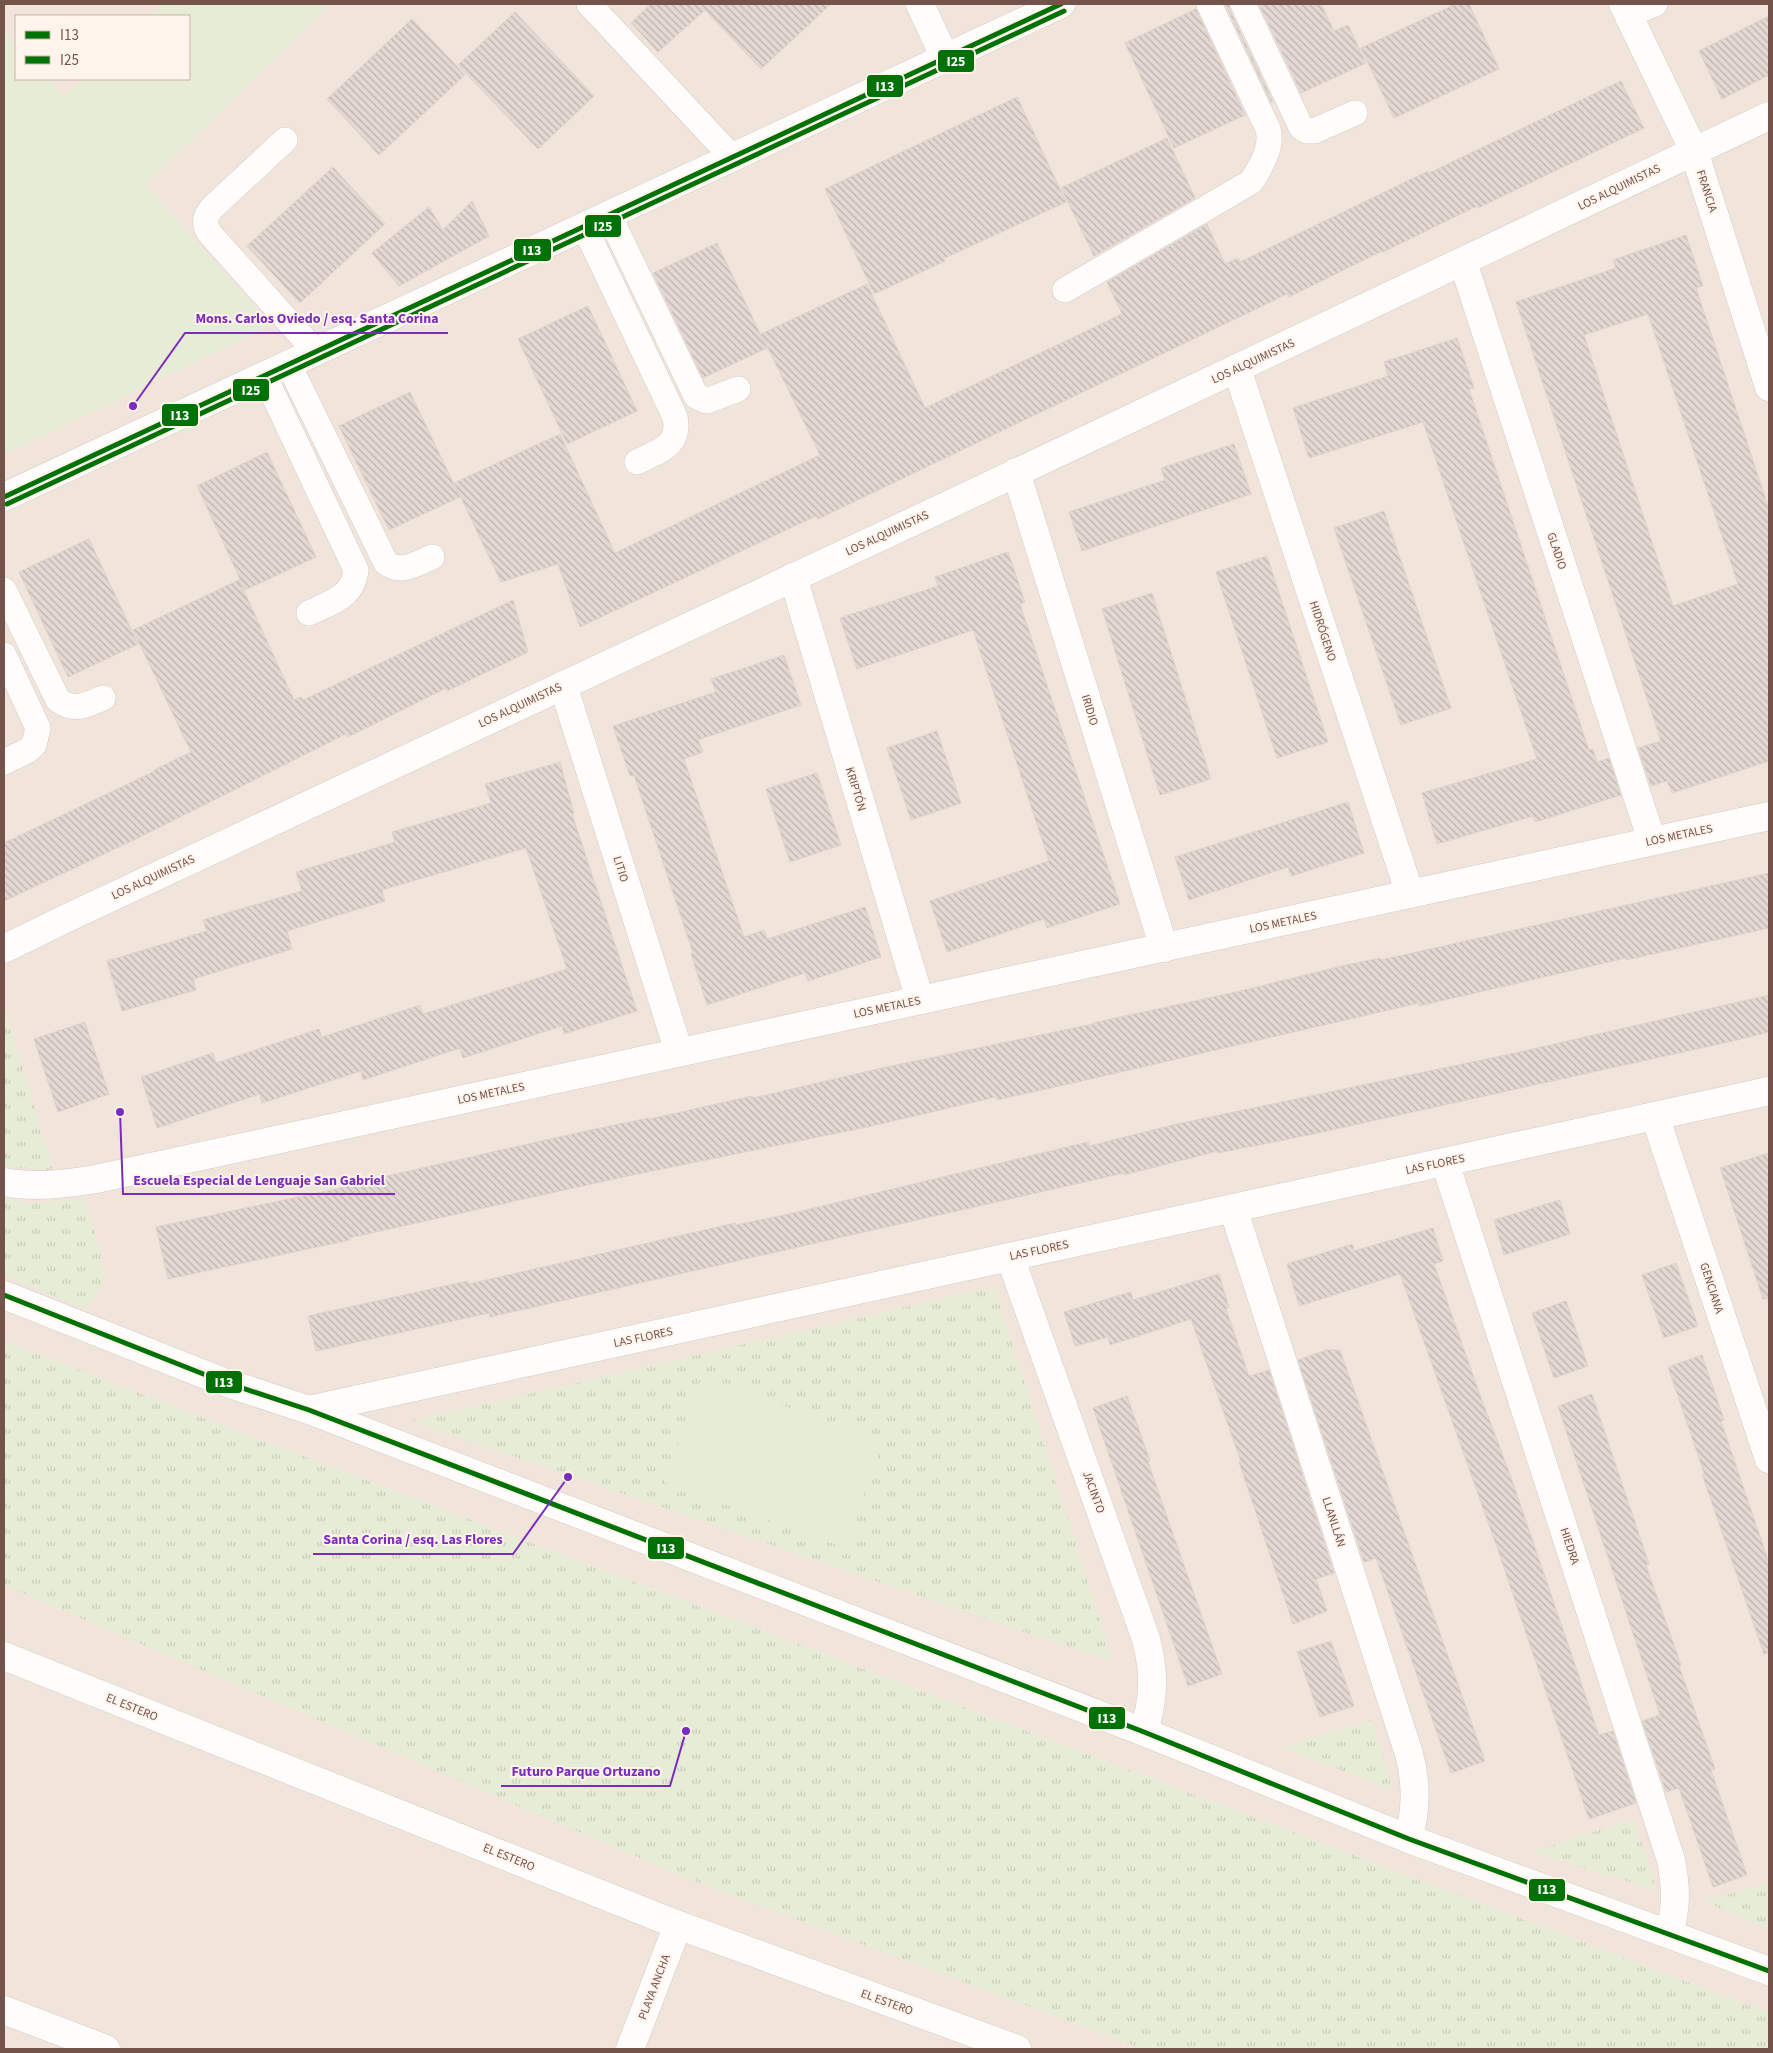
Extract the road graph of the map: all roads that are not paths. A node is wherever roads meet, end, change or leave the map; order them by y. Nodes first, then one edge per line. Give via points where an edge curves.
1 (589, 4) edge
2 (920, 4) edge
3 (1061, 4) edge
4 (1208, 4) edge
5 (1243, 4) edge
6 (1655, 4) edge
7 (1625, 9) edge
8 (945, 58) junction
9 (1355, 113) dead end
10 (1769, 116) edge
11 (285, 140) dead end
12 (1694, 151) junction
13 (732, 158) junction
14 (609, 214) junction
15 (584, 226) junction
16 (1463, 262) junction
17 (1065, 290) dead end
18 (315, 352) junction
19 (288, 363) junction
20 (1237, 369) junction
21 (264, 375) junction
22 (1769, 387) edge
23 (738, 390) dead end
24 (637, 462) dead end
25 (1016, 472) junction
26 (4, 496) edge
27 (432, 557) dead end
28 (793, 577) junction
29 (4, 590) edge
30 (310, 613) dead end
31 (4, 655) edge
32 (563, 685) junction
33 (103, 698) dead end
34 (4, 762) edge
35 (1769, 816) edge
36 (1652, 841) junction
37 (1410, 894) junction
38 (1164, 948) junction
39 (4, 949) edge
40 (920, 1000) junction
41 (679, 1052) junction
42 (1769, 1091) edge
43 (1655, 1116) junction
44 (1445, 1162) junction
45 (4, 1182) edge
46 (1233, 1208) junction
47 (1010, 1257) junction
48 (4, 1295) edge
49 (309, 1410) junction
50 (1769, 1459) edge
51 (4, 1656) edge
52 (1144, 1732) junction
53 (1409, 1839) junction
54 (678, 1925) junction
55 (1669, 1933) junction
56 (1769, 1971) edge
57 (4, 2010) edge
58 (106, 2049) edge
59 (630, 2049) edge
60 (1017, 2049) edge

1 - 13 lane
2 - 8 street
3 - 8 street
4 - 17 lane via 1268,129 1269,146 1260,167 1251,182
5 - 9 lane via 1301,127 1314,131
6 - 7 lane
7 - 12 street, FRANCIA
8 - 13 street
10 - 12 street, LOS ALQUIMISTAS
11 - 18 lane via 207,213 205,221 211,235
12 - 16 street, LOS ALQUIMISTAS
12 - 22 street, FRANCIA
13 - 14 street
14 - 15 street
14 - 23 lane via 696,396 707,402
15 - 18 street
15 - 24 lane via 675,417 676,434 671,443
16 - 20 street, LOS ALQUIMISTAS
16 - 36 street, GLADIO
18 - 19 street
19 - 21 street
19 - 27 lane via 386,563 392,567 407,568
20 - 25 street, LOS ALQUIMISTAS
20 - 37 street, HIDRÓGENO
21 - 26 street
21 - 30 lane via 356,570 355,580 343,597
25 - 28 street, LOS ALQUIMISTAS
25 - 38 street, IRIDIO
28 - 32 street, LOS ALQUIMISTAS
28 - 40 street, KRIPTÓN
29 - 33 lane via 58,700 74,708
31 - 34 lane via 38,728 34,745
32 - 39 street, LOS ALQUIMISTAS
32 - 41 street, LITIO
35 - 36 street, LOS METALES
36 - 37 street, LOS METALES
37 - 38 street, LOS METALES
38 - 40 street, LOS METALES
40 - 41 street, LOS METALES
41 - 45 street, LOS METALES via 96,1179 36,1186
42 - 43 street, LAS FLORES
43 - 44 street, LAS FLORES
43 - 50 street, GENCIANA
44 - 46 street, LAS FLORES
44 - 55 street, HIEDRA via 1671,1860 1676,1900
46 - 47 street, LAS FLORES
46 - 53 street, LLANLLÁN via 1409,1754 1416,1797
47 - 49 street, LAS FLORES
47 - 52 street, JACINTO via 1146,1640 1152,1663 1153,1687
48 - 49 street via 221,1381
49 - 52 street
51 - 54 street, EL ESTERO
52 - 53 street
53 - 55 street
54 - 59 street, PLAYA ANCHA
54 - 60 street, EL ESTERO
55 - 56 street
57 - 58 street

